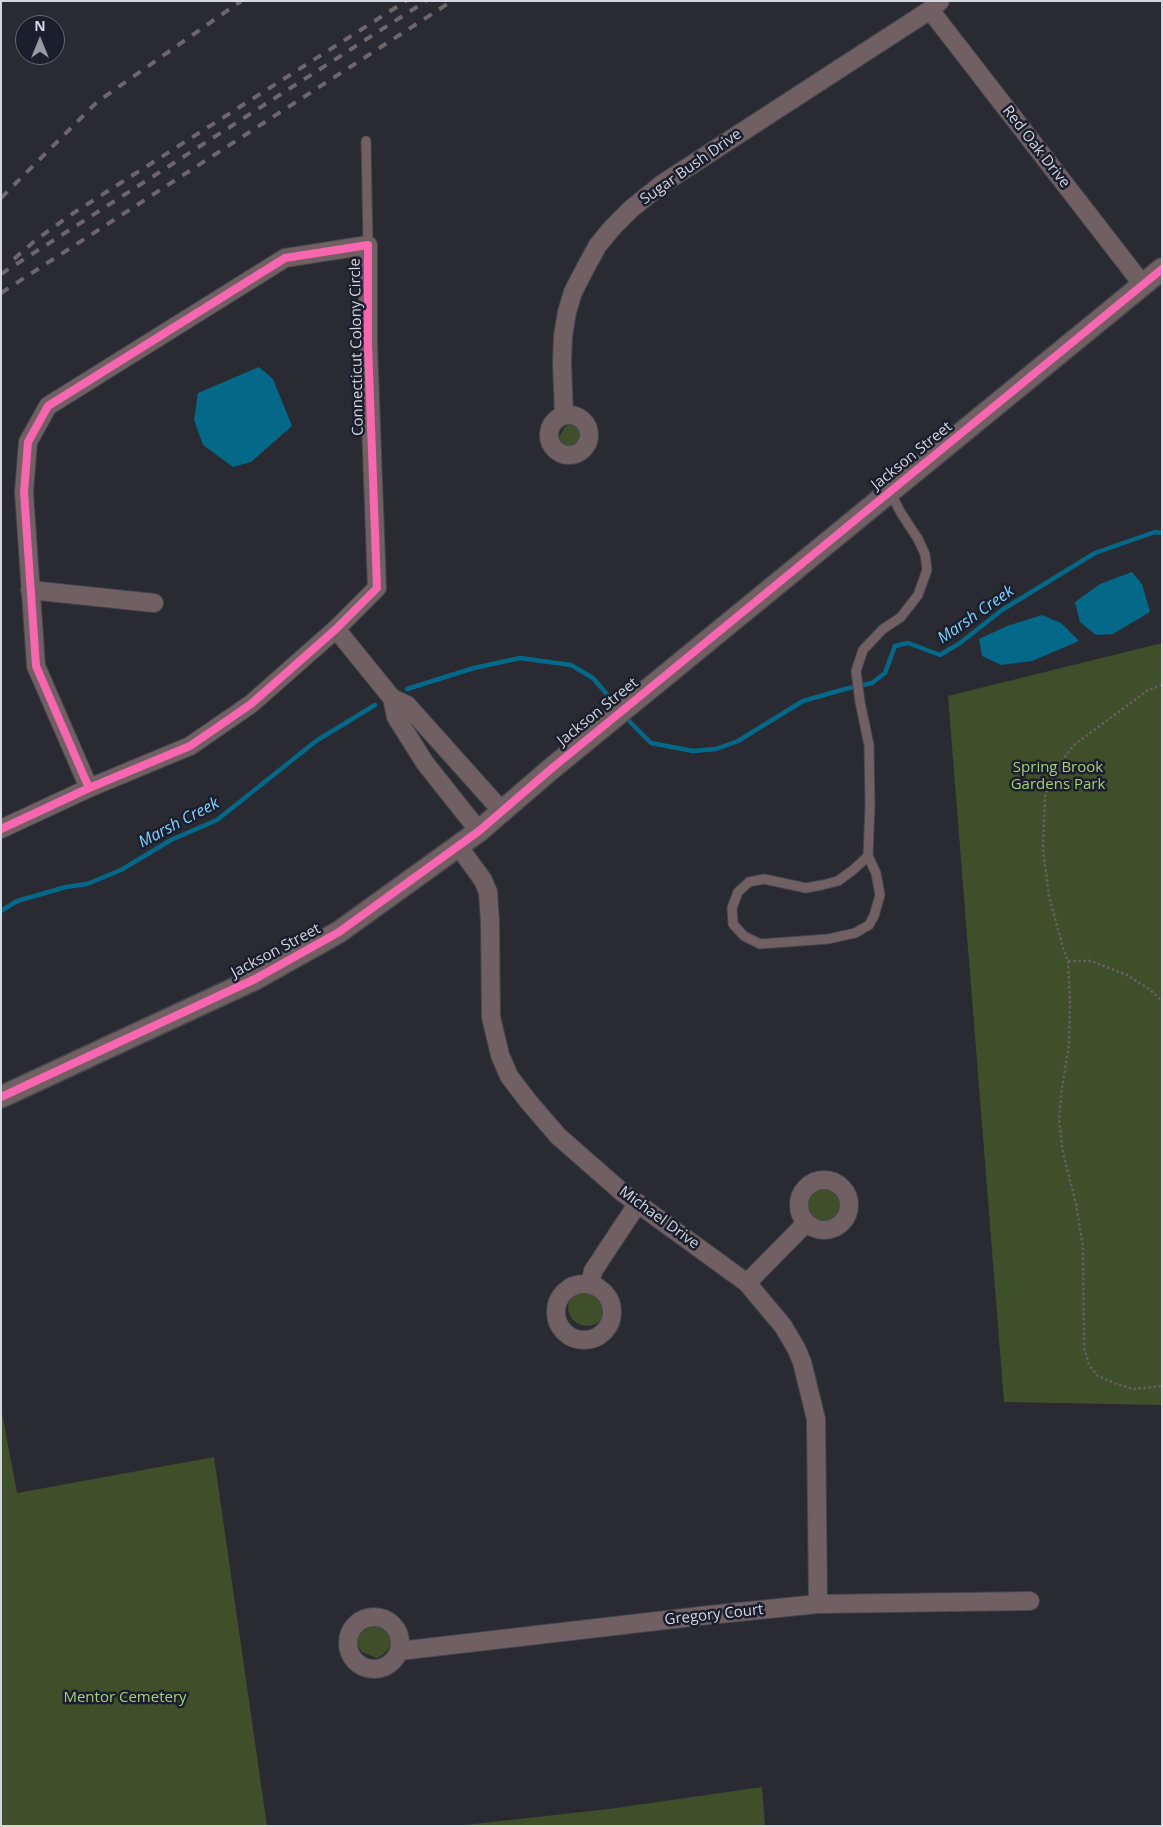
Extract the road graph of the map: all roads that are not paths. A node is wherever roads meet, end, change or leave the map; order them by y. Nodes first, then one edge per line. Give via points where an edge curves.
1 (935, 5) edge
2 (366, 141) dead end
3 (368, 245) junction
4 (1162, 269) edge
5 (1143, 285) junction
6 (564, 415) dead end
7 (890, 492) junction
8 (30, 590) junction
9 (154, 603) dead end
10 (336, 629) junction
11 (392, 698) junction
12 (89, 788) junction
13 (501, 810) junction
14 (1, 829) edge
15 (479, 831) junction
16 (458, 846) junction
17 (868, 856) junction
18 (1, 1097) edge
19 (638, 1204) junction
20 (806, 1223) dead end
21 (747, 1283) junction
22 (590, 1285) dead end
23 (1030, 1601) dead end
24 (818, 1604) junction
25 (399, 1651) dead end

1 - 5 street, Red Oak Drive
1 - 6 street, Sugar Bush Drive via 662,184 613,228 587,265 567,312 562,363
2 - 3 lane, Connecticut Colony Circle
3 - 8 street, Connecticut Colony Circle via 285,258 48,406 28,442 24,492
3 - 10 street, Connecticut Colony Circle via 368,344 377,588
4 - 5 street, Jackson Street
5 - 7 street, Jackson Street
7 - 13 street, Jackson Street
7 - 17 lane via 918,539 925,554 927,570 918,594 901,617 883,629 863,650 856,671 869,745
8 - 9 street
8 - 12 street, Connecticut Colony Circle via 36,666
10 - 11 street
10 - 12 street, Connecticut Colony Circle via 251,704 190,746
11 - 13 street via 407,704
11 - 15 street via 396,717 425,762
12 - 14 street, Connecticut Colony Circle
13 - 15 street, Jackson Street
15 - 16 street, Jackson Street
16 - 18 street, Jackson Street via 339,932 270,971
16 - 19 street, Michael Drive via 488,892 491,1017 509,1076 558,1136
17 - 17 lane via 838,881 822,886 806,888 764,879 749,882 738,892 732,908 733,924 744,936 760,944 828,939 855,933 869,925 880,895 876,873
19 - 21 street, Michael Drive
19 - 22 street via 593,1271
20 - 21 street
21 - 24 street, Michael Drive via 783,1326 796,1348 813,1403 816,1420
23 - 24 street, Gregory Court
24 - 25 street, Gregory Court

